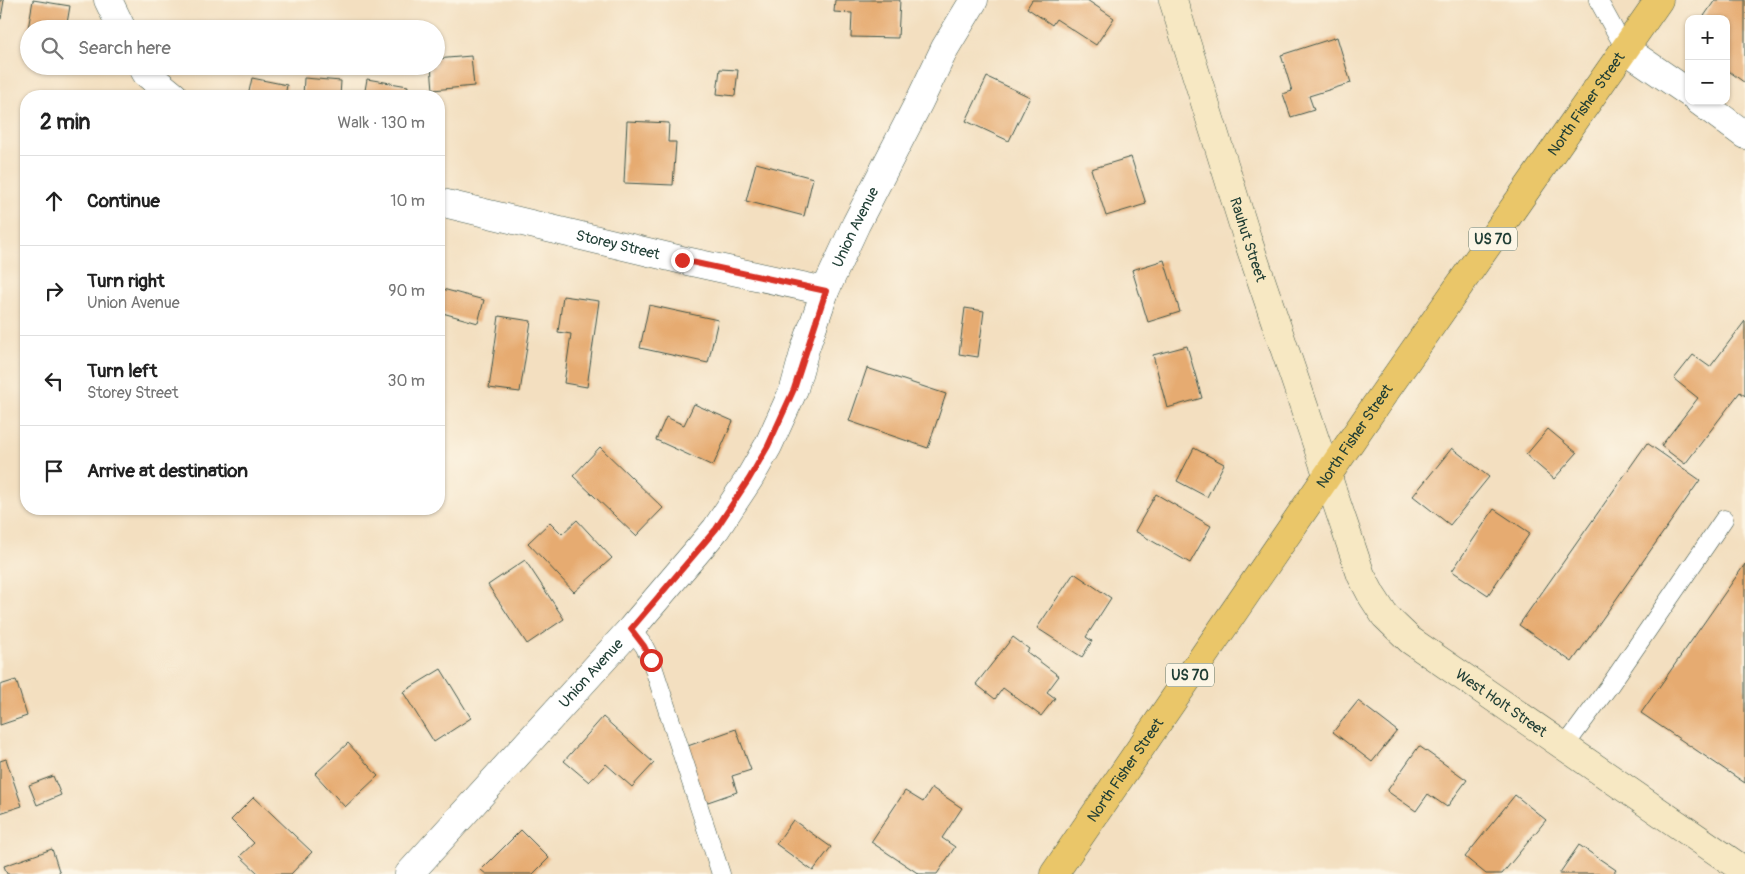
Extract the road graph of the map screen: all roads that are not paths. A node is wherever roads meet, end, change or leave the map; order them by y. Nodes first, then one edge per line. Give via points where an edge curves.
1 (108, 0) edge
2 (974, 0) edge
3 (1173, 0) edge
4 (1598, 0) edge
5 (1659, 0) edge
6 (118, 20) edge
7 (1625, 49) junction
8 (148, 75) edge
9 (167, 90) edge
10 (1685, 90) edge
11 (1705, 105) edge
12 (1745, 135) edge
13 (445, 203) edge
14 (826, 291) junction
15 (1327, 477) junction
16 (1724, 519) dead end
17 (631, 629) junction
18 (1565, 746) junction
19 (1745, 871) edge
20 (409, 874) edge
21 (721, 874) edge
22 (1054, 874) edge

1 - 6 street
2 - 14 street, Union Avenue via 945,48 856,224
3 - 15 main road, Rauhut Street via 1248,241
4 - 7 lane
5 - 7 main road, North Fisher Street / US 70
7 - 10 street
7 - 15 main road, North Fisher Street / US 70
8 - 9 street
11 - 12 street
13 - 14 street, Storey Street
14 - 17 street, Union Avenue via 794,389 754,471 716,529
15 - 18 main road, West Holt Street via 1361,575 1385,616 1410,640
15 - 22 main road, North Fisher Street / US 70
16 - 18 lane
17 - 20 street, Union Avenue
17 - 21 lane via 651,660
18 - 19 main road, West Holt Street

